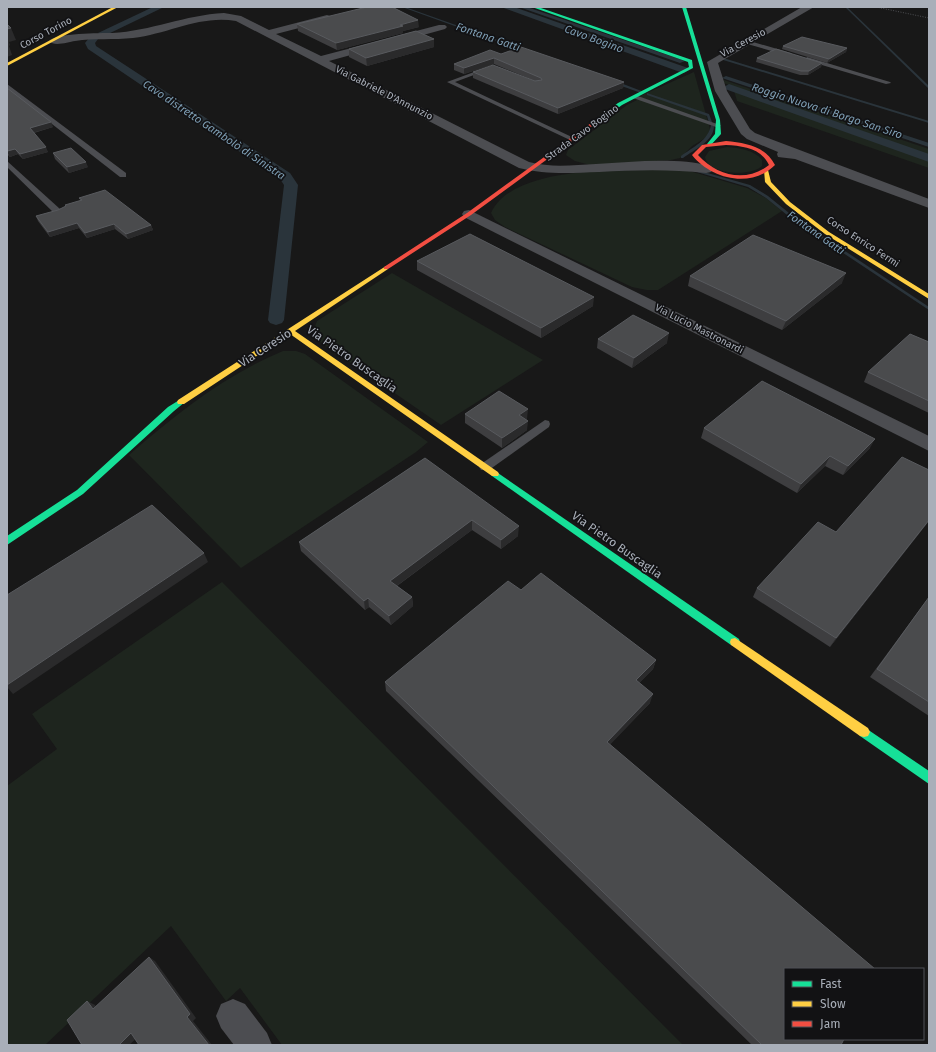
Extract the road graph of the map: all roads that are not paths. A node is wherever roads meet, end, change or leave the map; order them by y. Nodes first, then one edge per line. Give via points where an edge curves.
1 (116, 7) edge
2 (534, 7) edge
3 (684, 7) edge
4 (809, 7) edge
5 (217, 11) edge
6 (336, 16) edge
7 (442, 27) dead end
8 (86, 31) junction
9 (70, 32) joint
10 (268, 33) junction
11 (54, 41) junction
12 (746, 42) junction
13 (320, 60) junction
14 (7, 66) edge
15 (492, 67) edge
16 (888, 83) dead end
17 (7, 86) edge
18 (636, 97) junction
19 (718, 123) junction
20 (572, 139) junction
21 (710, 144) junction
22 (744, 145) junction
23 (556, 151) junction
24 (764, 153) junction
25 (694, 155) junction
26 (793, 155) junction
27 (504, 156) junction
28 (7, 163) edge
29 (664, 165) junction
30 (534, 168) junction
31 (769, 168) junction
32 (584, 169) junction
33 (706, 169) junction
34 (562, 170) junction
35 (124, 175) dead end
36 (732, 176) junction
37 (516, 180) junction
38 (751, 184) dead end
39 (764, 189) dead end
40 (788, 203) junction
41 (929, 204) edge
42 (58, 211) edge
43 (469, 214) junction
44 (929, 297) edge
45 (291, 331) junction
46 (545, 424) dead end
47 (929, 444) edge
48 (485, 467) junction
49 (7, 541) edge
50 (929, 778) edge
51 (233, 1016) dead end
52 (255, 1045) edge

1 - 8 street, Corso Torino
2 - 18 street, Strada Cavo Bogino via 690,61 691,67 688,71
3 - 19 street
4 - 12 street, Via Ceresio
5 - 8 street, Via Gabriele D'Annunzio via 134,35 106,36
5 - 10 street, Via Gabriele D'Annunzio
6 - 10 street
7 - 13 street
8 - 9 street
8 - 11 street, Via Gabriele D'Annunzio
9 - 11 street, Corso Torino
10 - 13 street, Via Gabriele D'Annunzio
11 - 14 street, Corso Torino
12 - 16 lane
12 - 26 street, Via Ceresio via 712,62 721,91 745,131
13 - 27 street, Via Gabriele D'Annunzio
15 - 20 lane via 450,82
17 - 35 lane
18 - 19 lane
18 - 20 street, Strada Cavo Bogino via 620,104
19 - 21 street via 718,134
19 - 22 street
20 - 23 street, Strada Cavo Bogino
21 - 22 street
21 - 25 street via 699,149
22 - 24 street
23 - 27 street via 534,158
23 - 30 street, Strada Cavo Bogino
23 - 32 street via 564,160
24 - 26 street
24 - 31 street, Corso Enrico Fermi via 771,159
25 - 29 street, Via Gabriele D'Annunzio
25 - 33 street via 697,162
26 - 31 street
26 - 41 street
27 - 30 street, Via Gabriele D'Annunzio
27 - 37 street via 516,170
28 - 42 lane
29 - 32 street, Via Gabriele D'Annunzio
29 - 33 street, Via Gabriele D'Annunzio
30 - 34 street, Via Gabriele D'Annunzio
30 - 37 street, Via Ceresio
31 - 36 street via 752,176
31 - 40 street, Corso Enrico Fermi via 768,182
32 - 34 street, Via Gabriele D'Annunzio
33 - 36 street
34 - 37 street
36 - 38 street
37 - 43 street, Via Ceresio
39 - 40 street, Corso Enrico Fermi
40 - 44 street, Corso Enrico Fermi via 827,233
43 - 45 street, Via Ceresio
43 - 47 street, Via Lucio Mastronardi
45 - 48 street, Via Pietro Buscaglia
45 - 49 street, Via Ceresio via 171,409 80,492
46 - 48 lane
48 - 50 street, Via Pietro Buscaglia
51 - 52 street

